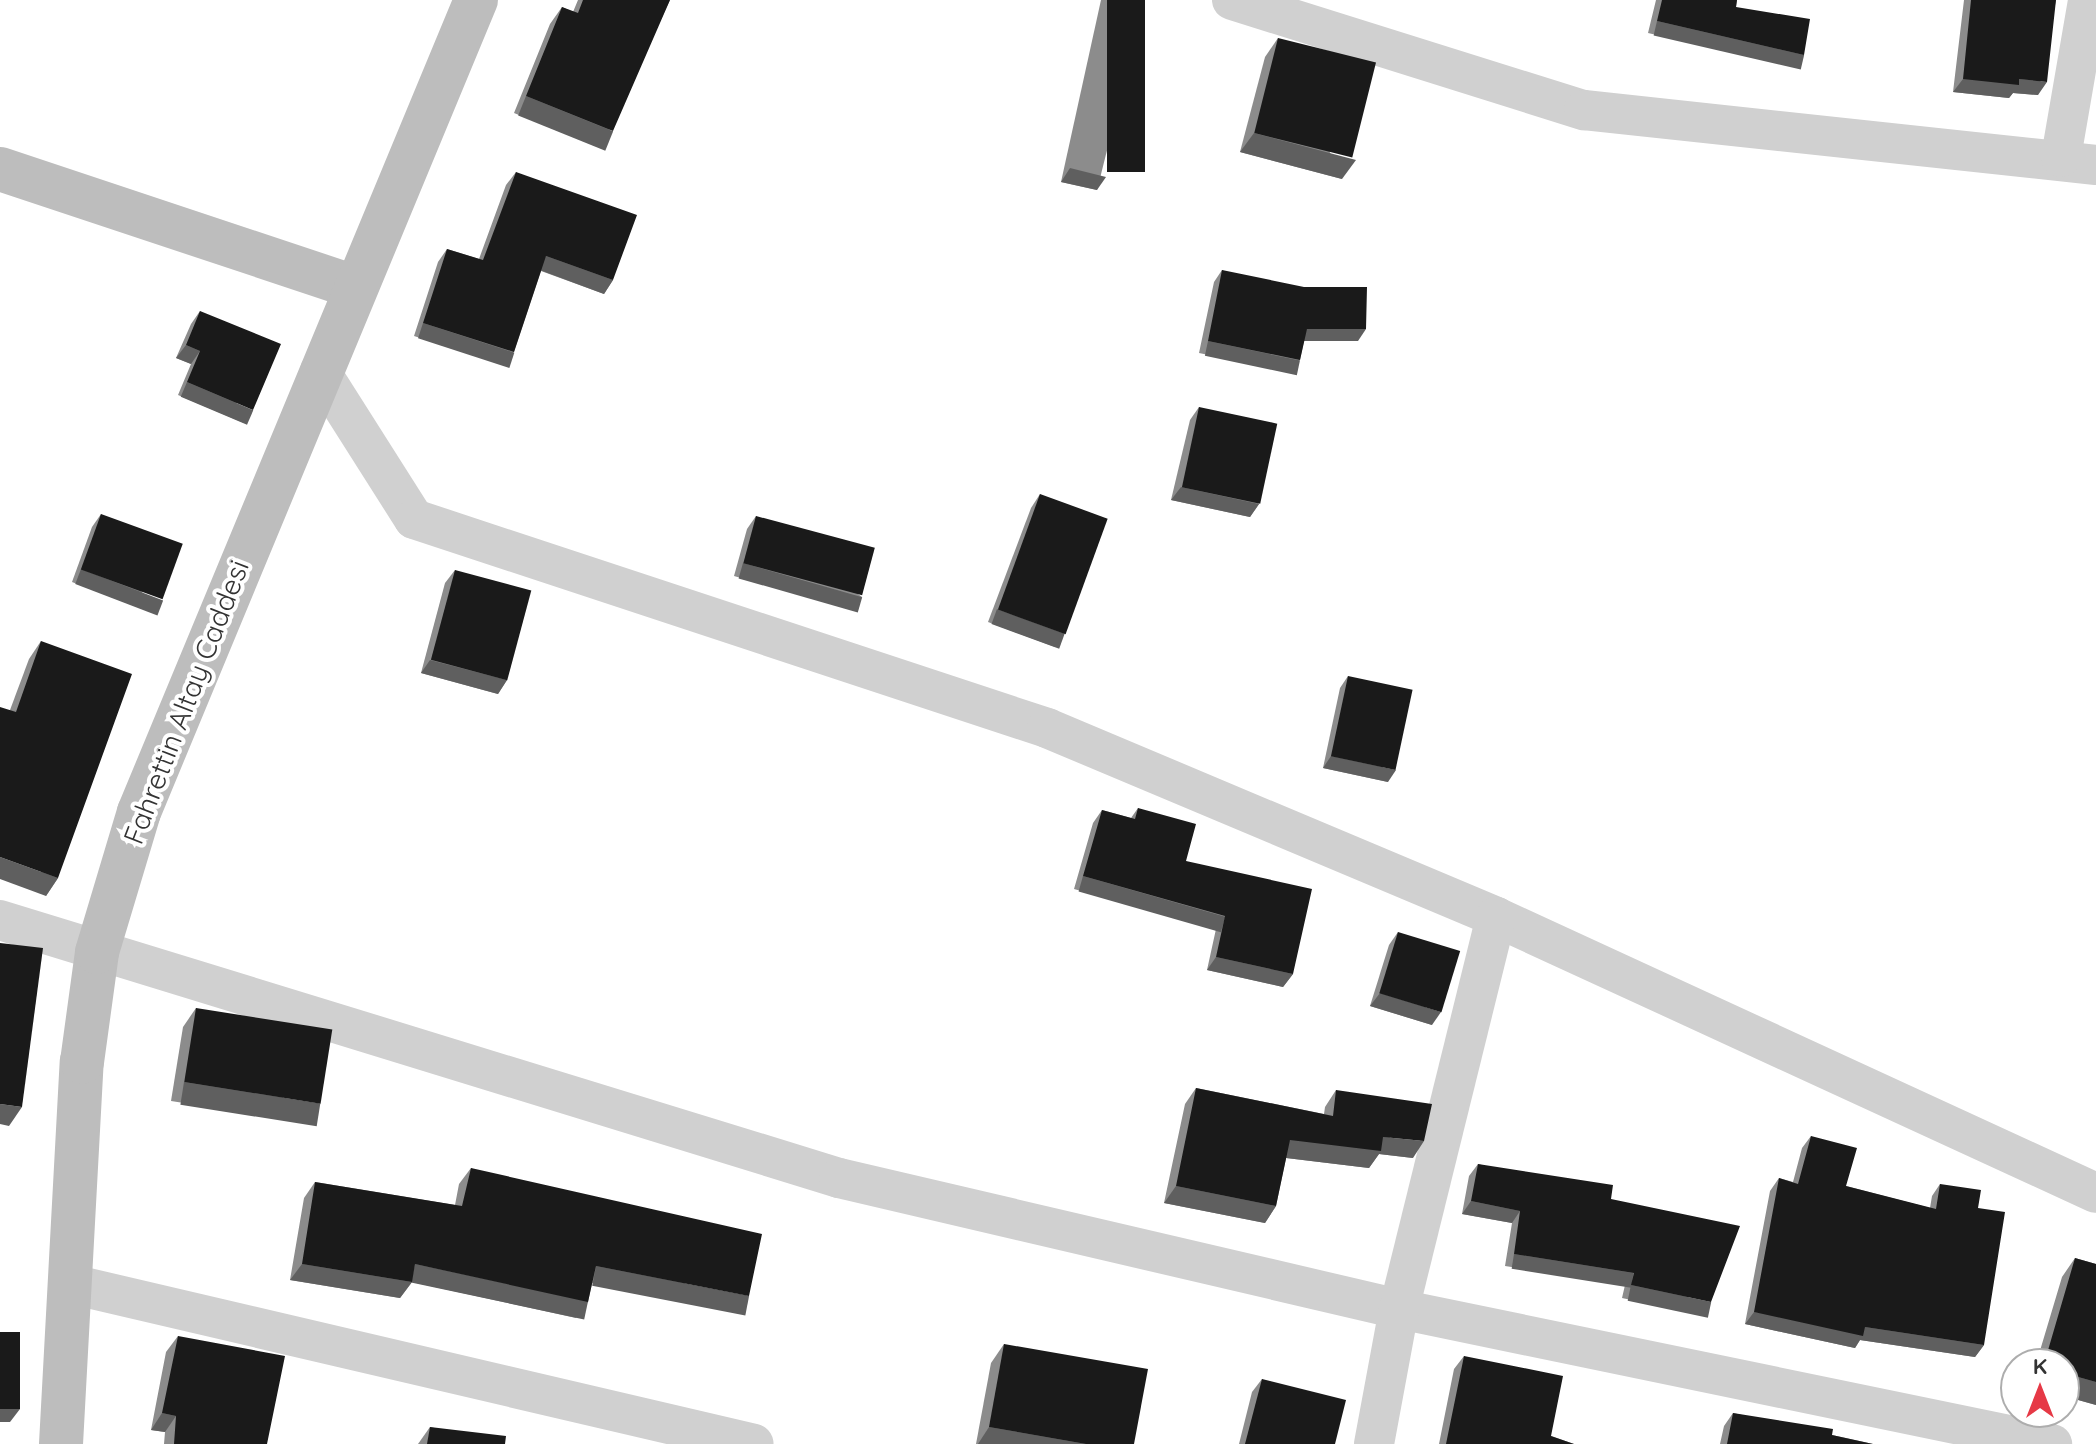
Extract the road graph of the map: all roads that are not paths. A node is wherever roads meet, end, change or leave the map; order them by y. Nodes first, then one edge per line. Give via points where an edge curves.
1 (476, 0) edge
2 (1232, 0) edge
3 (2088, 0) edge
4 (2078, 161) edge
5 (0, 169) edge
6 (355, 287) junction
7 (320, 371) junction
8 (1496, 917) junction
9 (0, 920) edge
10 (97, 952) junction
11 (2096, 1193) edge
12 (71, 1284) junction
13 (1399, 1309) junction
14 (61, 1444) edge
15 (754, 1444) edge
16 (1374, 1444) edge
17 (2052, 1444) edge

1 - 6 street, Fahrettin Altay Caddesi
2 - 4 street via 1584,110
3 - 4 street
5 - 6 street
6 - 7 street, Fahrettin Altay Caddesi
7 - 8 street via 414,519 1047,728
7 - 10 street, Fahrettin Altay Caddesi via 139,812
8 - 11 street
8 - 13 street
9 - 10 street
10 - 12 street, Fahrettin Altay Caddesi via 82,1062
10 - 13 street via 839,1178
12 - 14 street, Fahrettin Altay Caddesi
12 - 15 street
13 - 16 street
13 - 17 street

